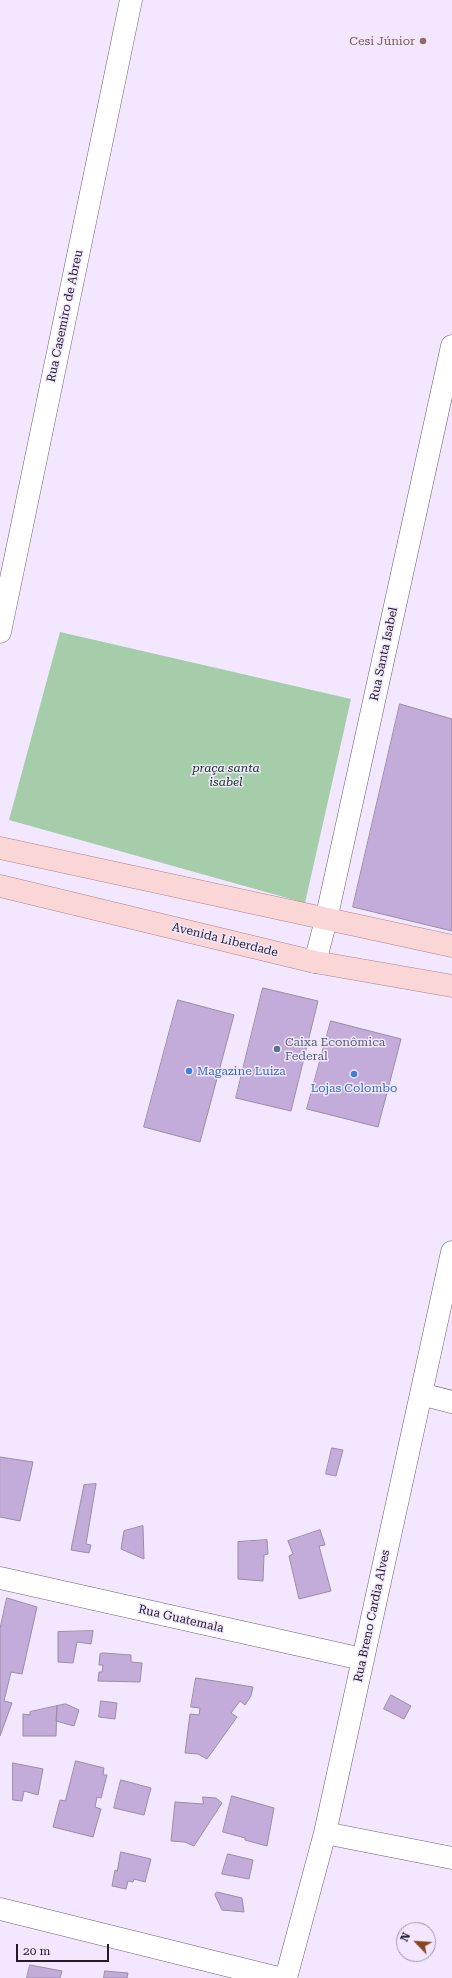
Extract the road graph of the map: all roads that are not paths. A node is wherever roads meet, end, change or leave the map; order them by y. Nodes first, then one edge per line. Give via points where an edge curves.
1 (131, 0) edge
2 (452, 346) edge
3 (448, 384) edge
4 (0, 632) edge
5 (0, 848) edge
6 (0, 886) edge
7 (326, 920) junction
8 (452, 946) edge
9 (314, 962) junction
10 (452, 986) edge
11 (452, 1252) edge
12 (421, 1394) junction
13 (452, 1402) edge
14 (0, 1578) edge
15 (362, 1659) junction
16 (325, 1833) junction
17 (452, 1858) edge
18 (0, 1909) edge
19 (278, 1978) edge
20 (286, 1978) edge

1 - 4 street, Rua Casemiro de Abreu
2 - 3 street, Rua Santa Isabel
3 - 7 street, Rua Santa Isabel
5 - 7 main road
6 - 9 main road, Avenida Liberdade
7 - 8 main road
7 - 9 street, Rua Santa Isabel
9 - 10 main road, Avenida Liberdade
11 - 12 street, Rua Breno Cardia Alves
12 - 13 street
12 - 15 street, Rua Breno Cardia Alves
14 - 15 street, Rua Guatemala
15 - 16 street, Rua Breno Cardia Alves
16 - 17 street
16 - 20 street, Rua Breno Cardia Alves
18 - 19 street

